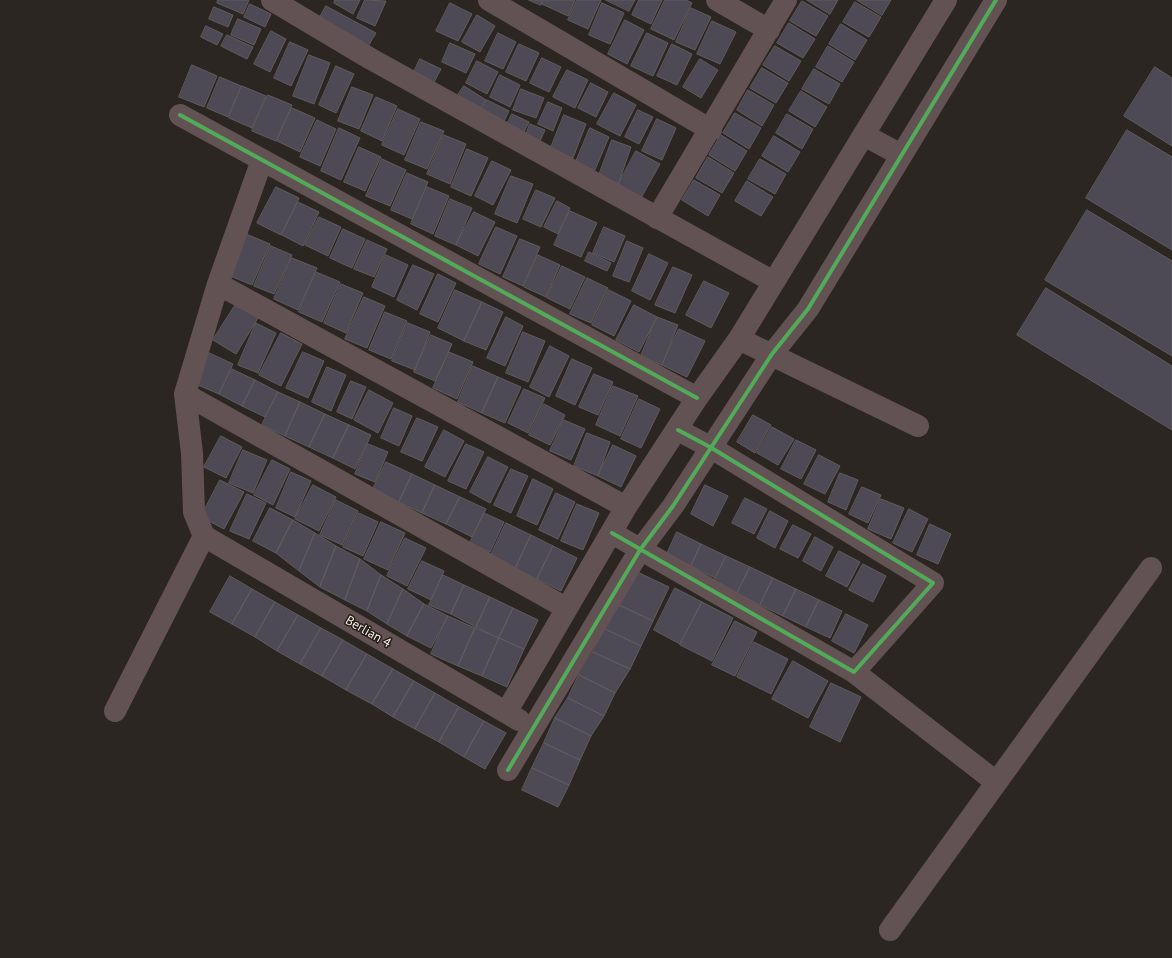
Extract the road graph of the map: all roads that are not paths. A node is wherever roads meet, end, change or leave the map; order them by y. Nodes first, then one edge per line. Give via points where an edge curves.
1 (272, 0) edge
2 (488, 0) edge
3 (717, 0) edge
4 (786, 0) edge
5 (946, 0) edge
6 (996, 0) edge
7 (769, 30) junction
8 (180, 115) dead end
9 (711, 130) junction
10 (864, 135) junction
11 (901, 155) junction
12 (262, 160) junction
13 (657, 218) junction
14 (774, 282) junction
15 (218, 284) junction
16 (739, 338) junction
17 (772, 354) junction
18 (185, 394) junction
19 (697, 398) junction
20 (918, 426) dead end
21 (678, 430) junction
22 (710, 447) junction
23 (626, 507) junction
24 (612, 533) junction
25 (204, 536) junction
26 (640, 550) junction
27 (1151, 568) dead end
28 (566, 608) junction
29 (854, 672) junction
30 (115, 711) dead end
31 (507, 711) junction
32 (532, 728) junction
33 (508, 770) dead end
34 (996, 782) junction
35 (890, 930) dead end

1 - 13 street via 371,59
2 - 9 street
3 - 7 street
4 - 7 street
5 - 10 street
6 - 11 street
7 - 9 street
8 - 12 street
9 - 13 street
10 - 11 street
10 - 14 street
11 - 17 street via 808,309
12 - 15 street
12 - 19 street
13 - 14 street
14 - 16 street
15 - 18 street
15 - 23 street
16 - 17 street
16 - 19 street
17 - 20 street
17 - 22 street
18 - 25 street via 192,453 194,512
18 - 28 street
19 - 21 street
21 - 22 street
21 - 23 street
22 - 26 street via 673,506
22 - 29 street via 933,584
23 - 24 street
24 - 26 street
24 - 28 street
25 - 30 street
25 - 31 street, Berlian 4
26 - 29 street
26 - 32 street
27 - 34 street
28 - 31 street
29 - 34 street
31 - 32 street, Berlian 4
32 - 33 street
34 - 35 street

